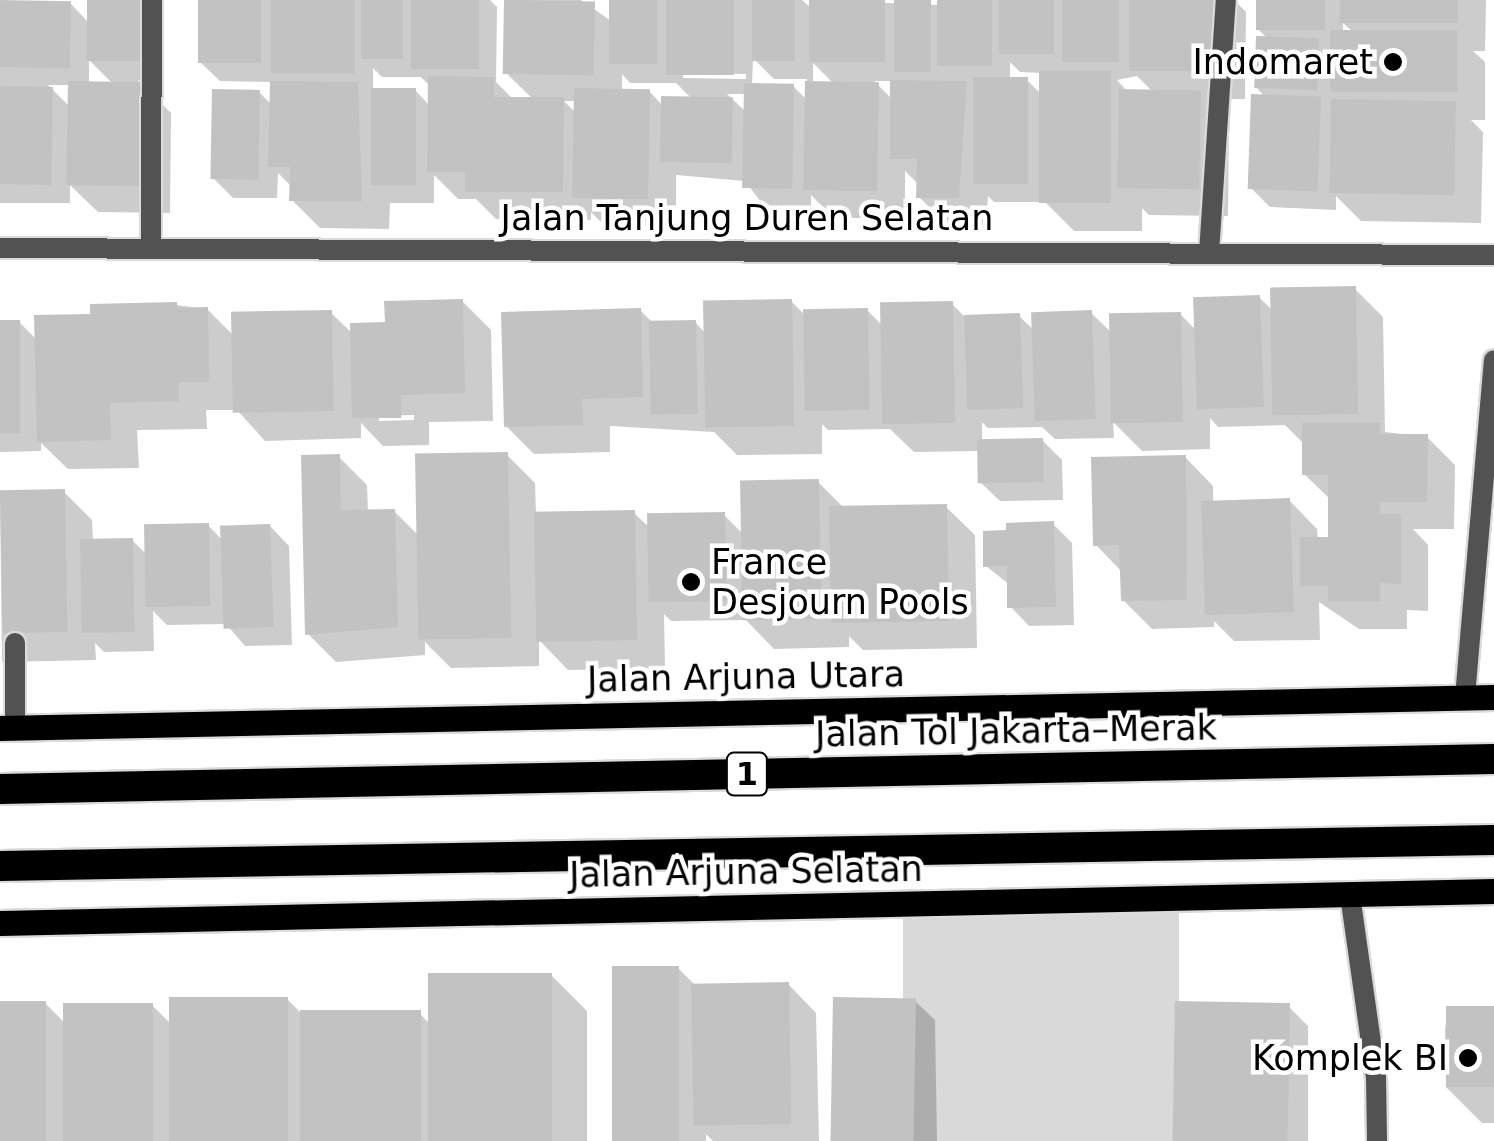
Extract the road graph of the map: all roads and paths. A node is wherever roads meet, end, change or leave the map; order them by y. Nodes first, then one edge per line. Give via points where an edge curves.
1 (152, 0) edge
2 (1226, 0) edge
3 (0, 248) edge
4 (151, 248) junction
5 (1209, 253) junction
6 (1494, 256) edge
7 (1494, 360) edge
8 (15, 643) dead end
9 (1465, 697) junction
10 (1494, 697) edge
11 (7, 728) edge
12 (1494, 759) edge
13 (0, 790) edge
14 (1494, 840) edge
15 (0, 866) edge
16 (1494, 891) edge
17 (1350, 894) junction
18 (0, 922) edge
19 (1376, 1141) edge

1 - 4 street
2 - 5 street
3 - 4 street, Jalan Tanjung Duren Selatan
4 - 5 street, Jalan Tanjung Duren Selatan
5 - 6 street, Jalan Tanjung Duren Selatan
7 - 9 street
8 - 11 street
9 - 10 main road, Jalan Arjuna Utara
9 - 11 main road, Jalan Arjuna Utara
12 - 13 highway, Jalan Tol Jakarta–Merak / 1
14 - 15 highway, 1
16 - 17 main road, Jalan Arjuna Selatan
17 - 18 main road, Jalan Arjuna Selatan
17 - 19 street via 1376,1078

